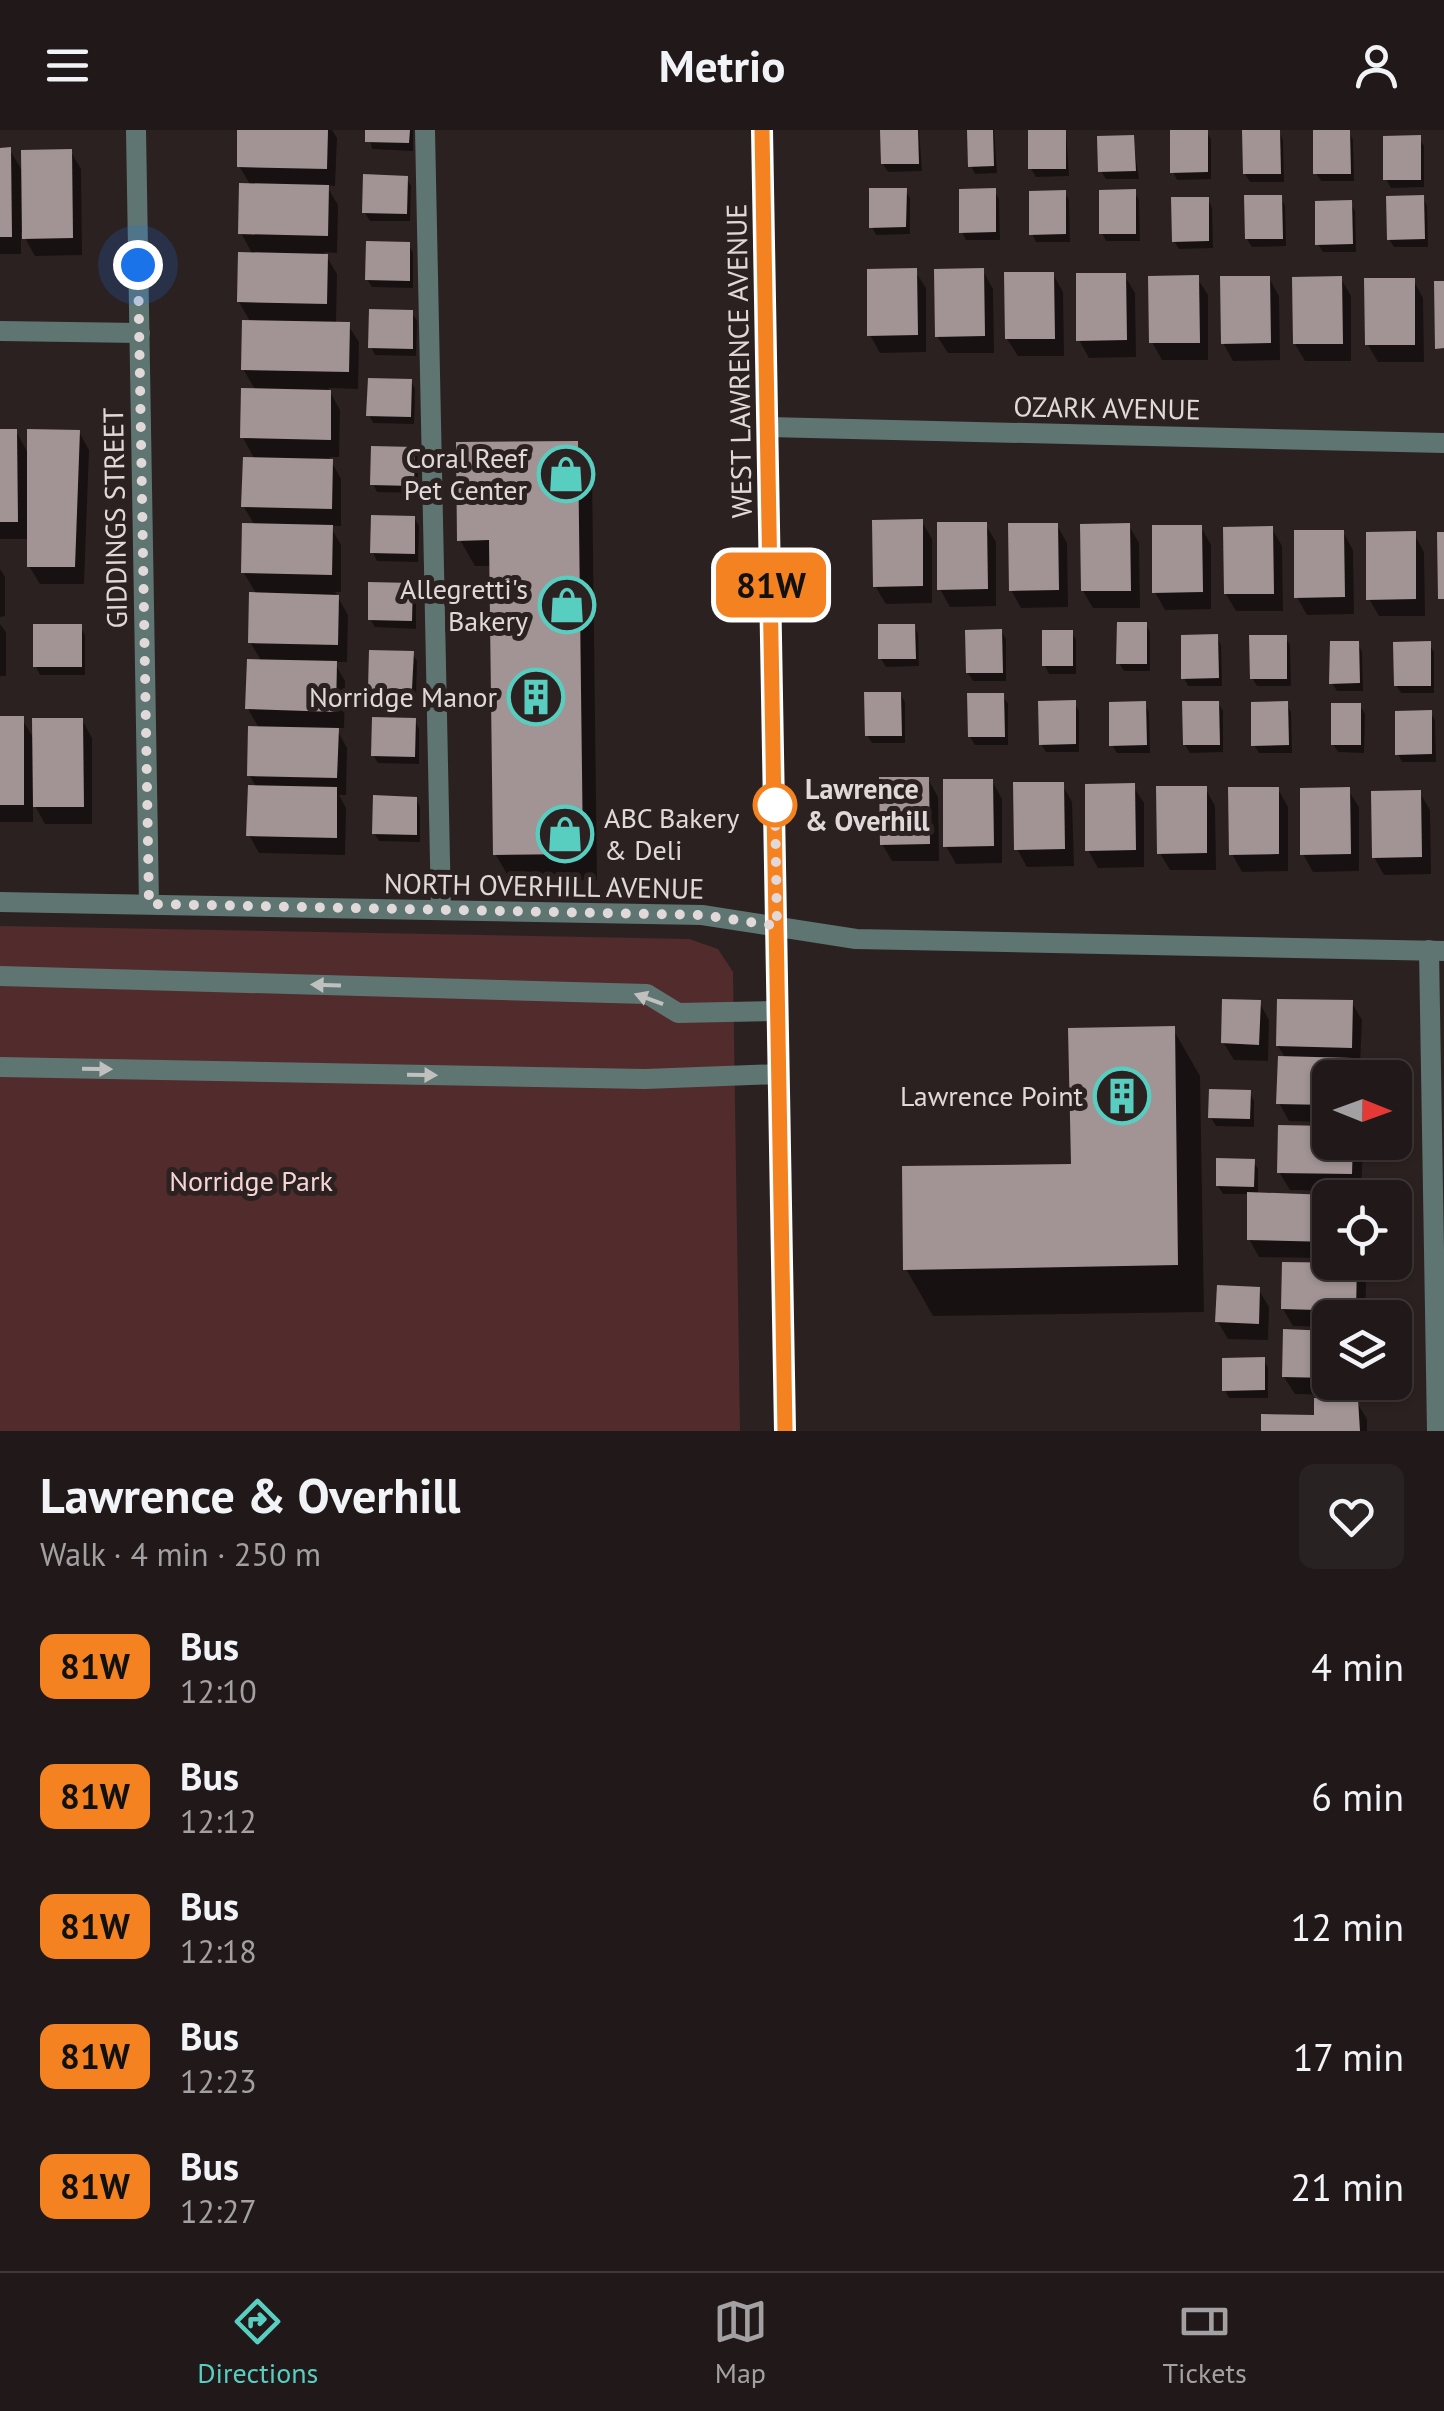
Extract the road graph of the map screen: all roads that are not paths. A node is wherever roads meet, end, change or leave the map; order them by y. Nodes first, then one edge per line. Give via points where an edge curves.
1 (136, 130) edge
2 (424, 130) edge
3 (762, 130) edge
4 (0, 330) edge
5 (140, 333) junction
6 (768, 427) junction
7 (1444, 443) edge
8 (0, 902) edge
9 (149, 904) junction
10 (441, 910) junction
11 (777, 926) junction
12 (1436, 951) edge
13 (0, 976) edge
14 (778, 1011) junction
15 (0, 1067) edge
16 (780, 1074) junction
17 (785, 1431) edge
18 (1437, 1431) edge

1 - 5 street, GIDDINGS STREET
2 - 10 street
3 - 6 main road, WEST LAWRENCE AVENUE
4 - 5 street
5 - 9 street, GIDDINGS STREET
6 - 7 street, OZARK AVENUE
6 - 11 main road, WEST LAWRENCE AVENUE
8 - 9 street, NORTH OVERHILL AVENUE
9 - 10 street, NORTH OVERHILL AVENUE
10 - 11 street, NORTH OVERHILL AVENUE via 702,915
11 - 12 street, NORTH OVERHILL AVENUE via 856,938
11 - 14 main road, WEST LAWRENCE AVENUE
12 - 18 street
14 -> 13 street via 678,1013 647,994
14 - 16 main road, WEST LAWRENCE AVENUE
15 -> 16 street via 646,1079
16 - 17 main road, WEST LAWRENCE AVENUE

